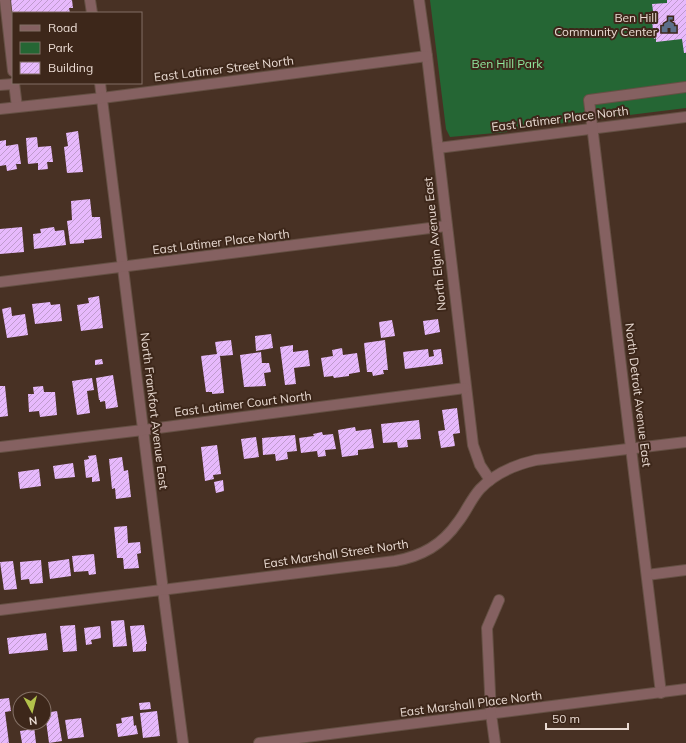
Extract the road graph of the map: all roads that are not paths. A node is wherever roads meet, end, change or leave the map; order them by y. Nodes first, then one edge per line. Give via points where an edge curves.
1 (5, 0) edge
2 (90, 0) edge
3 (419, 0) edge
4 (92, 12) edge
5 (12, 47) edge
6 (427, 56) junction
7 (12, 83) edge
8 (14, 84) edge
9 (100, 84) edge
10 (0, 85) edge
11 (686, 87) edge
12 (102, 98) junction
13 (17, 107) junction
14 (0, 109) edge
15 (686, 117) edge
16 (593, 128) junction
17 (438, 148) junction
18 (446, 226) junction
19 (123, 267) junction
20 (0, 282) edge
21 (465, 388) junction
22 (143, 430) junction
23 (686, 442) edge
24 (0, 447) edge
25 (631, 450) junction
26 (490, 480) junction
27 (686, 570) edge
28 (647, 575) junction
29 (163, 590) junction
30 (498, 600) dead end
31 (0, 610) edge
32 (686, 689) edge
33 (661, 693) junction
34 (491, 714) junction
35 (183, 743) edge
36 (259, 743) edge
37 (495, 743) edge

1 - 5 street
2 - 4 street
3 - 6 street, North Elgin Avenue East
6 - 12 street, East Latimer Street North
6 - 17 street, North Elgin Avenue East
7 - 10 street
8 - 13 street
9 - 12 street, North Frankfort Avenue East
11 - 16 street, North Detroit Avenue East via 590,100
12 - 13 street, East Latimer Street North
12 - 19 street, North Frankfort Avenue East
13 - 14 street, East Latimer Street North
15 - 16 street, East Latimer Place North
16 - 17 street, East Latimer Place North
16 - 25 street, North Detroit Avenue East
17 - 18 street, North Elgin Avenue East
18 - 19 street, East Latimer Place North
18 - 21 street, North Elgin Avenue East
19 - 20 street, East Latimer Place North
19 - 22 street, North Frankfort Avenue East
21 - 22 street, East Latimer Court North
21 - 26 street, North Elgin Avenue East via 472,445 480,465
22 - 24 street, East Latimer Court North
22 - 29 street, North Frankfort Avenue East
23 - 25 street, East Marshall Street North
25 - 26 street, East Marshall Street North via 525,462 503,471
25 - 28 street, North Detroit Avenue East
26 - 29 street, East Marshall Street North via 479,490 449,534 411,558
27 - 28 street
28 - 33 street, North Detroit Avenue East
29 - 31 street, East Marshall Street North
29 - 35 street, North Frankfort Avenue East
30 - 34 street via 487,628
32 - 33 street, East Marshall Place North
33 - 34 street, East Marshall Place North
34 - 36 street, East Marshall Place North
34 - 37 street

